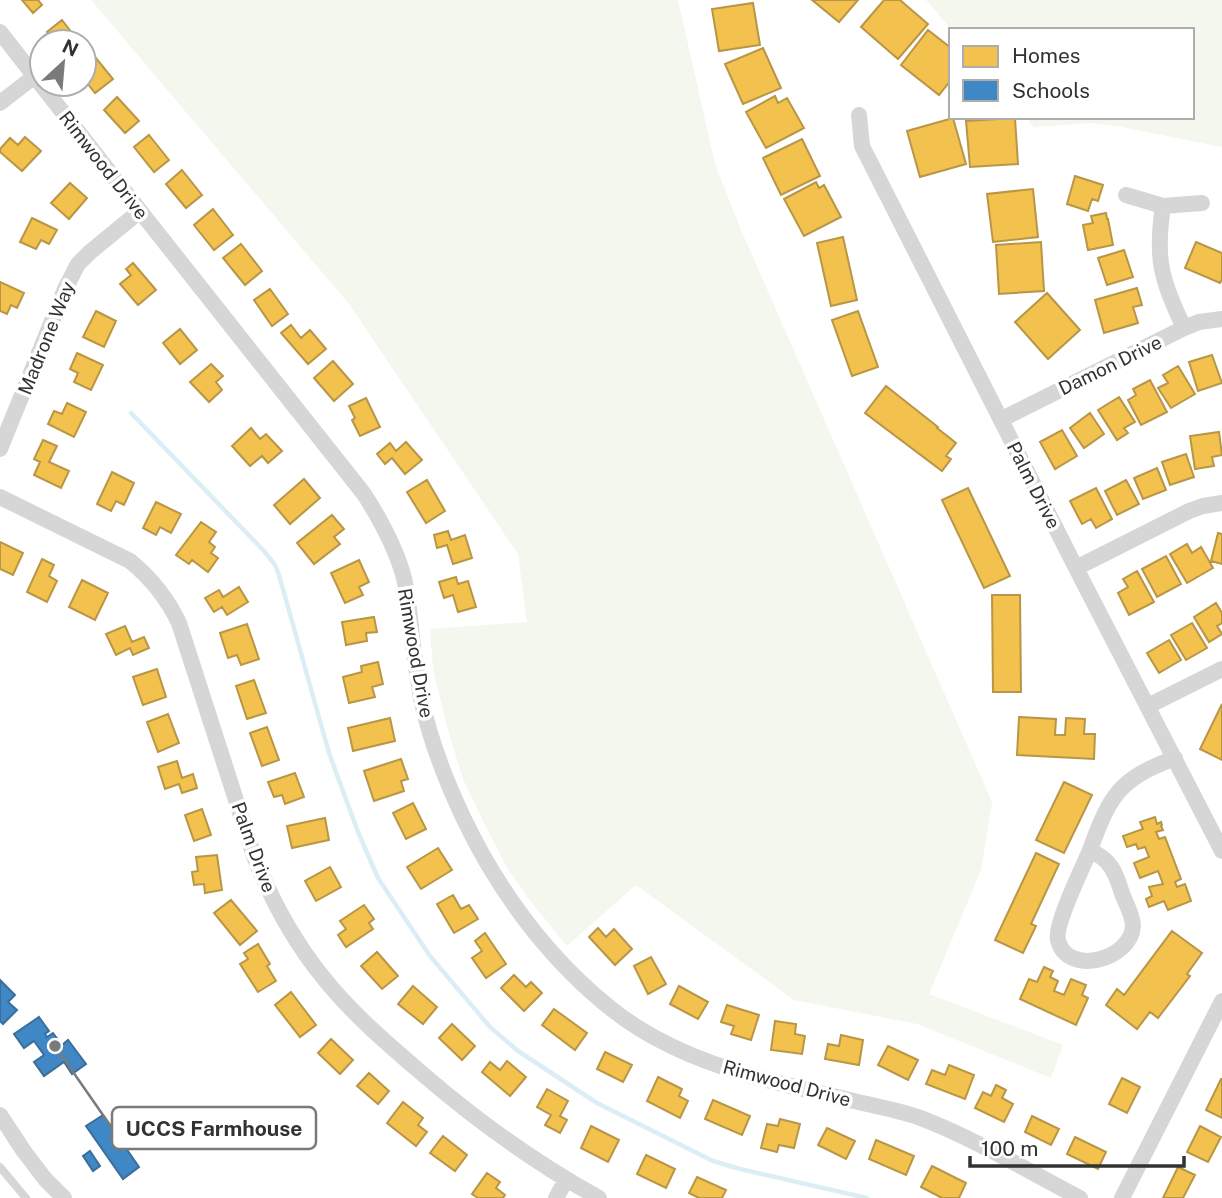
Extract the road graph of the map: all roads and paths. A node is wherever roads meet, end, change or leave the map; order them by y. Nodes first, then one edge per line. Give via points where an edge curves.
1 (0, 32) edge
2 (28, 67) edge
3 (28, 81) edge
4 (52, 98) edge
5 (0, 103) edge
6 (859, 115) dead end
7 (1126, 195) dead end
8 (1202, 202) dead end
9 (1163, 206) junction
10 (140, 211) junction
11 (1222, 319) edge
12 (1184, 328) junction
13 (1002, 419) junction
14 (0, 449) edge
15 (0, 497) edge
16 (1222, 503) edge
17 (1076, 568) junction
18 (1222, 669) edge
19 (1148, 706) junction
20 (1175, 758) junction
21 (1090, 849) junction
22 (1222, 851) edge
23 (1222, 1000) edge
24 (0, 1115) edge
25 (0, 1167) edge
26 (566, 1180) junction
27 (26, 1198) edge
28 (64, 1198) edge
29 (556, 1198) edge
30 (599, 1198) edge
31 (1080, 1198) edge
32 (1122, 1198) edge

1 - 2 street, Rimwood Drive
3 - 5 street
4 - 10 street, Rimwood Drive
6 - 13 street, Palm Drive via 862,146
7 - 9 street
8 - 9 street
9 - 12 street via 1162,269
10 - 14 street, Madrone Way via 78,264
10 - 31 street, Rimwood Drive via 376,512 404,577 422,701 452,792 499,882 551,951 615,1012 686,1053 743,1073 917,1117
11 - 12 street, Damon Drive
12 - 13 street, Damon Drive
13 - 17 street, Palm Drive
15 - 26 street, Palm Drive via 130,561 158,588 179,623 265,884 304,950 322,976 386,1043 499,1136
16 - 17 street via 1189,511
17 - 19 street, Palm Drive
18 - 19 street
19 - 20 street, Palm Drive
20 - 21 street via 1144,770 1122,787 1101,820
20 - 22 street, Palm Drive
21 - 21 street via 1108,862 1115,874 1133,925 1125,946 1093,962 1072,958 1063,950 1057,932
23 - 32 street
24 - 28 street
25 - 27 lane
26 - 29 street
26 - 30 street, Palm Drive

